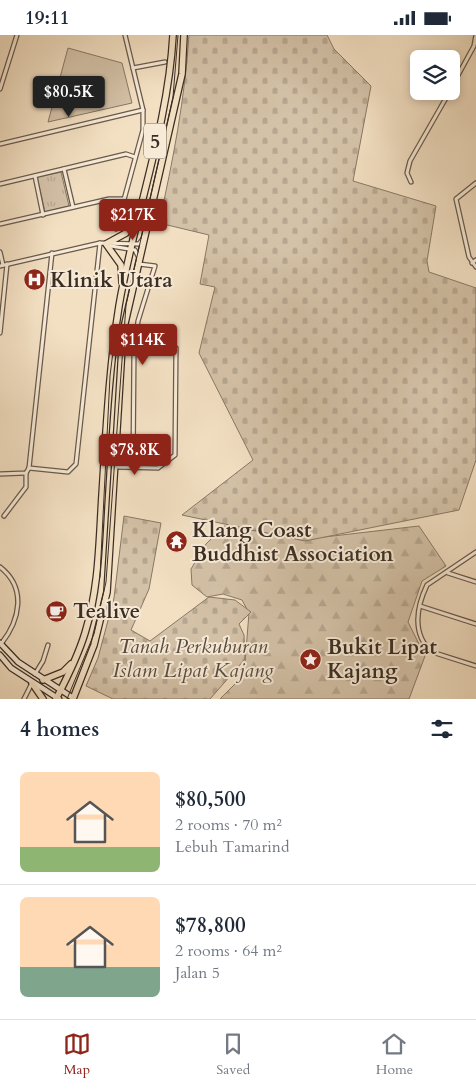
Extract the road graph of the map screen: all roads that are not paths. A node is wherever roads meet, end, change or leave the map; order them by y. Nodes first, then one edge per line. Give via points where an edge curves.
1 (17, 35) edge
2 (125, 35) edge
3 (172, 35) edge
4 (184, 35) edge
5 (476, 35) edge
6 (165, 62) dead end
7 (133, 68) junction
8 (460, 72) edge
9 (0, 89) edge
10 (444, 100) edge
11 (143, 110) junction
12 (0, 144) edge
13 (135, 157) junction
14 (64, 169) junction
15 (35, 176) junction
16 (411, 182) dead end
17 (476, 183) edge
18 (0, 184) edge
19 (123, 199) junction
20 (73, 208) junction
21 (139, 213) junction
22 (43, 215) junction
23 (0, 224) edge
24 (116, 229) dead end
25 (147, 233) junction
26 (103, 244) junction
27 (132, 247) junction
28 (0, 252) edge
29 (52, 253) junction
30 (476, 260) edge
31 (139, 262) junction
32 (472, 263) junction
33 (3, 265) edge
34 (476, 267) edge
35 (119, 305) junction
36 (0, 333) edge
37 (176, 348) dead end
38 (116, 467) junction
39 (133, 467) junction
40 (29, 468) junction
41 (26, 473) junction
42 (0, 474) edge
43 (4, 516) dead end
44 (476, 552) edge
45 (0, 567) edge
46 (448, 573) junction
47 (476, 582) edge
48 (420, 606) junction
49 (476, 624) edge
50 (0, 644) edge
51 (48, 645) dead end
52 (0, 655) edge
53 (76, 658) junction
54 (476, 667) edge
55 (34, 675) junction
56 (43, 680) junction
57 (32, 683) junction
58 (60, 690) junction
59 (24, 699) edge
60 (43, 699) edge
61 (57, 699) edge
62 (73, 699) edge

1 - 9 street
2 - 7 street
3 - 21 highway, 5 via 168,78
4 - 25 highway, 5 via 182,74
5 - 8 street via 474,46
6 - 7 street
7 - 11 street
10 - 16 street via 410,161 407,173
11 - 12 street
11 - 13 street via 143,130
13 - 14 street via 126,155
13 - 19 street
14 - 15 street
14 - 20 street
15 - 18 street
15 - 22 street
17 - 32 street via 456,199
19 - 20 street
19 - 24 street
20 - 22 street
21 - 26 highway via 126,233
21 - 27 highway, 5
22 - 23 street
25 - 27 street via 139,244
25 - 31 highway, 5
26 - 27 street
26 - 29 street
26 - 35 highway via 116,257 122,270
26 - 40 street via 76,464 68,472
27 - 31 street
27 - 35 highway, 5
28 - 33 street
29 - 33 street
29 - 40 street
30 - 32 street
31 - 38 highway, 5 via 123,332
31 - 39 street via 155,266 138,321 134,352
32 - 34 street
33 - 36 street
35 - 53 highway, 5 via 111,368 98,570 85,635
37 - 39 street via 176,452 161,467
38 - 39 street
38 - 62 highway, 5 via 107,592 94,645
40 - 41 street
41 - 42 street
41 - 43 street via 26,487
44 - 46 street
45 - 50 street via 12,579 18,614
46 - 47 street
46 - 48 street via 427,585
48 - 49 street
48 - 54 street via 416,624 427,648
50 - 55 main road
51 - 55 street
52 - 57 main road via 11,668
53 - 56 highway via 63,672
53 - 58 highway, 5
55 - 56 main road
56 - 58 main road
57 - 59 street
57 - 60 highway
57 - 61 main road
58 - 61 highway, 5
58 - 62 main road

